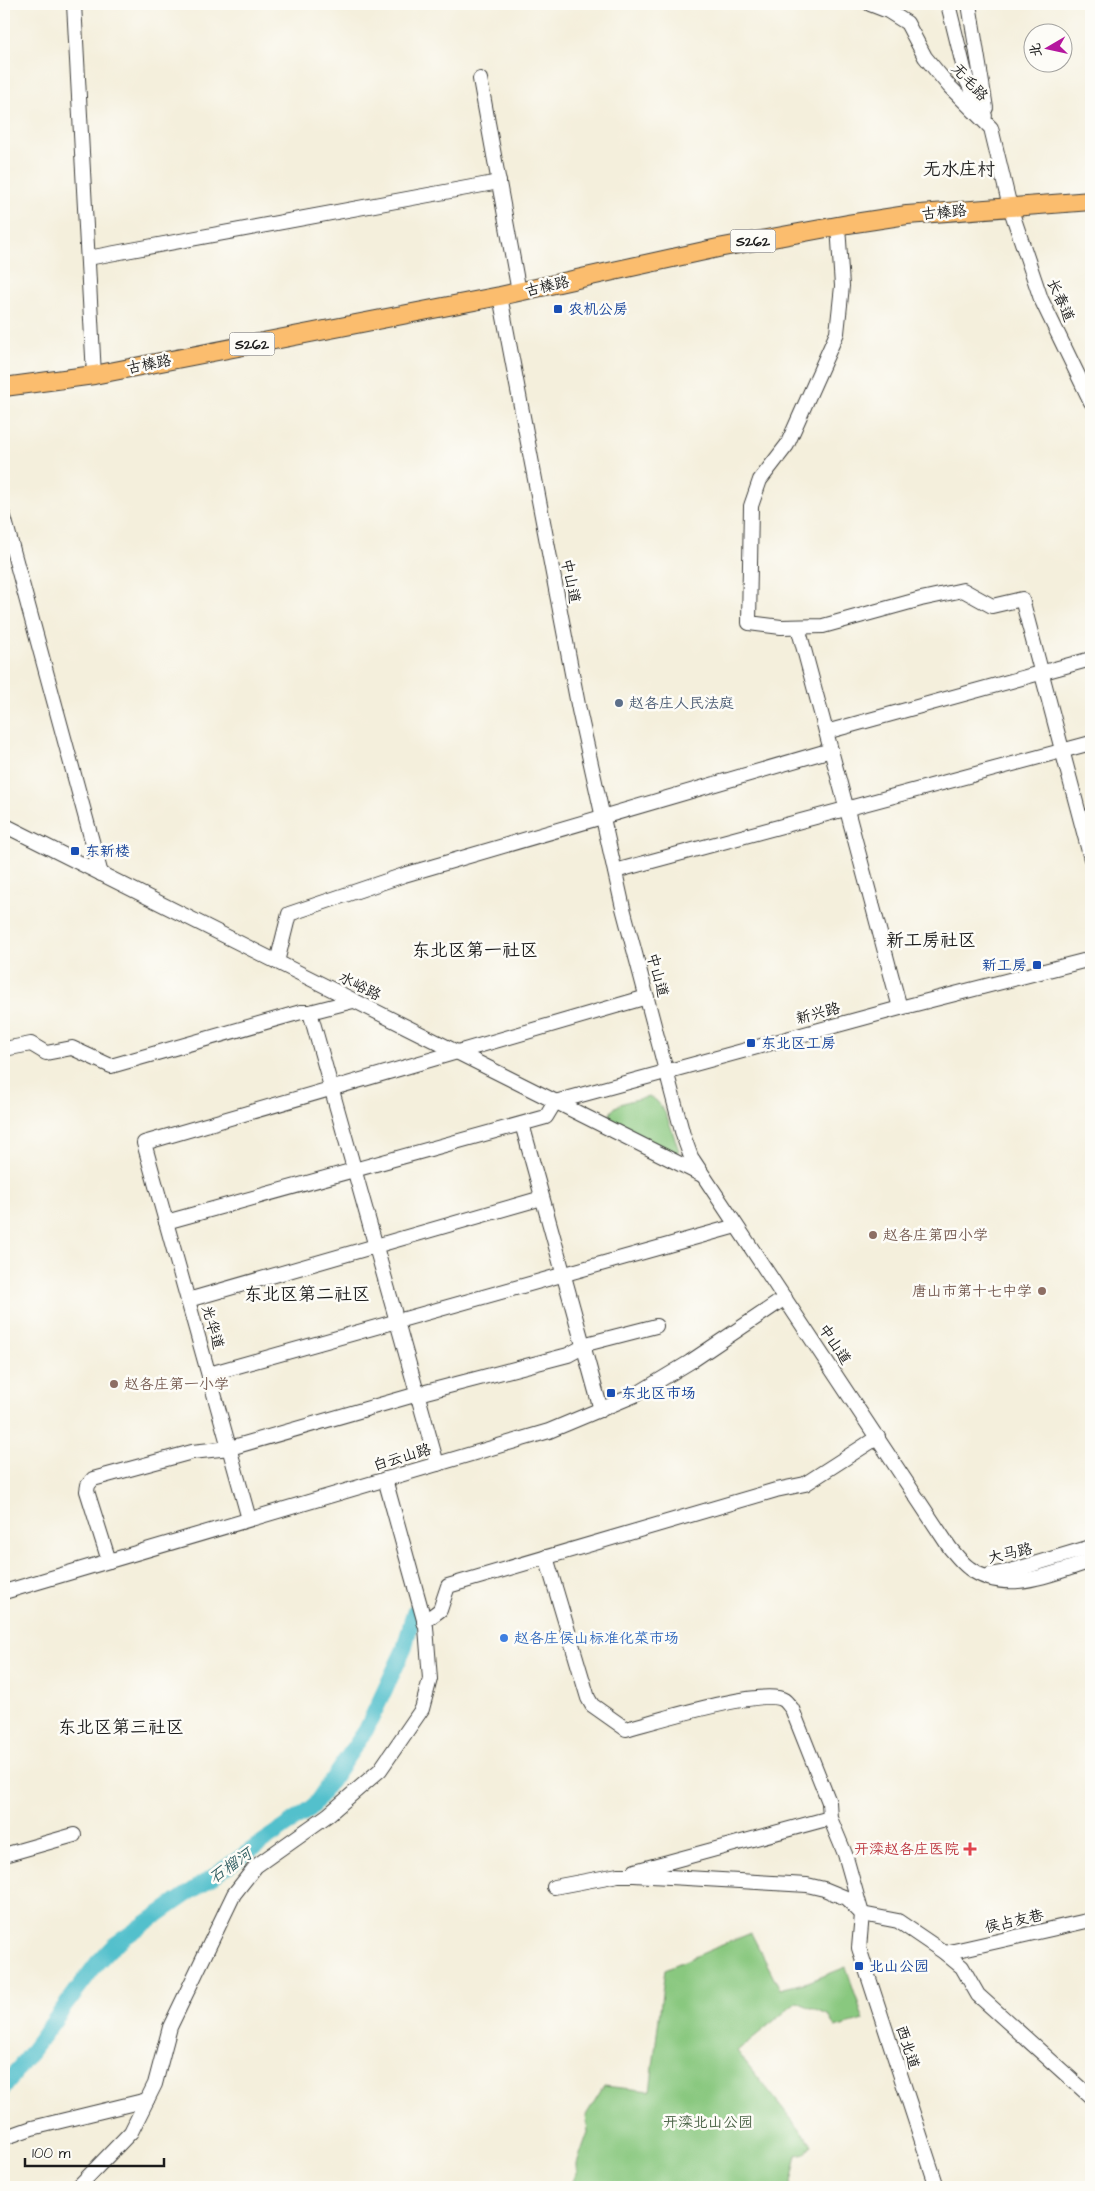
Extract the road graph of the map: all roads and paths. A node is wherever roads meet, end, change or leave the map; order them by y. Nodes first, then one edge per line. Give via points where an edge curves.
1 (74, 4) edge
2 (870, 4) edge
3 (948, 4) edge
4 (969, 4) edge
5 (480, 79) dead end
6 (991, 128) junction
7 (499, 182) junction
8 (1091, 201) edge
9 (1010, 207) junction
10 (838, 226) junction
11 (88, 258) junction
12 (519, 292) junction
13 (500, 296) junction
14 (94, 374) junction
15 (4, 387) edge
16 (1091, 402) edge
17 (4, 517) edge
18 (798, 627) junction
19 (1091, 659) edge
20 (1042, 673) junction
21 (826, 732) junction
22 (1091, 743) edge
23 (831, 750) junction
24 (1062, 751) junction
25 (847, 809) junction
26 (602, 816) junction
27 (4, 825) edge
28 (1091, 859) edge
29 (614, 870) junction
30 (101, 874) junction
31 (1091, 960) edge
32 (277, 962) junction
33 (647, 998) junction
34 (353, 1001) junction
35 (900, 1008) junction
36 (310, 1012) junction
37 (4, 1049) edge
38 (456, 1052) junction
39 (666, 1070) junction
40 (332, 1088) junction
41 (555, 1102) junction
42 (522, 1124) junction
43 (355, 1170) junction
44 (702, 1176) junction
45 (542, 1198) junction
46 (166, 1222) junction
47 (736, 1226) junction
48 (376, 1246) junction
49 (564, 1274) junction
50 (785, 1298) junction
51 (188, 1300) junction
52 (397, 1321) junction
53 (656, 1326) dead end
54 (584, 1347) junction
55 (209, 1374) junction
56 (418, 1394) junction
57 (601, 1410) junction
58 (878, 1437) junction
59 (230, 1448) junction
60 (437, 1464) junction
61 (385, 1479) junction
62 (250, 1519) junction
63 (1091, 1547) edge
64 (546, 1557) junction
65 (108, 1561) junction
66 (1091, 1561) edge
67 (984, 1575) junction
68 (4, 1592) edge
69 (424, 1622) junction
70 (830, 1818) junction
71 (74, 1835) dead end
72 (4, 1855) edge
73 (618, 1875) junction
74 (554, 1887) dead end
75 (862, 1914) junction
76 (1091, 1920) edge
77 (945, 1953) junction
78 (1091, 2097) edge
79 (147, 2100) junction
80 (4, 2138) edge
81 (78, 2187) edge
82 (937, 2187) edge

1 - 11 street
2 - 6 street, 无毛路 via 907,22 925,57
3 - 6 street via 967,81
4 - 6 street
5 - 7 street
6 - 9 street
7 - 11 street
7 - 12 street
8 - 9 main road, 古榛路 / S262
9 - 10 main road, 古榛路 / S262 via 908,215
9 - 16 street, 长春道 via 1040,299
10 - 12 main road, 古榛路 / S262 via 718,248
10 - 18 street via 842,286 837,333 787,445 760,480 751,506 749,623
11 - 14 street
12 - 13 main road, 古榛路 / S262
13 - 14 main road, 古榛路 / S262
13 - 26 street, 中山道
14 - 15 main road, 古榛路 / S262
17 - 30 street
18 - 20 street via 823,626 963,590 992,606 1022,599
18 - 21 street
19 - 20 street
20 - 21 street
20 - 24 street
21 - 23 street
22 - 24 street
23 - 25 street
23 - 26 street
24 - 25 street
24 - 28 street
25 - 29 street
25 - 35 street
26 - 29 street, 中山道
26 - 32 street via 404,875 288,914
27 - 30 street, 水峪路
29 - 33 street, 中山道
30 - 32 street, 水峪路
31 - 35 street, 新兴路
32 - 34 street, 水峪路
33 - 38 street
33 - 39 street, 中山道
34 - 36 street
34 - 38 street, 水峪路
35 - 39 street, 新兴路
36 - 37 street via 111,1066 72,1048 46,1053 31,1044
36 - 40 street
38 - 40 street
38 - 41 street, 水峪路
39 - 41 street, 新兴路
39 - 44 street, 中山道 via 683,1135
40 - 43 street
40 - 46 street, 光华道 via 144,1143
41 - 42 street via 546,1117
41 - 44 street, 水峪路
42 - 43 street
42 - 45 street
43 - 46 street
43 - 48 street
44 - 47 street, 中山道
45 - 48 street
45 - 49 street
46 - 51 street, 光华道
47 - 49 street
47 - 50 street, 中山道
48 - 51 street
48 - 52 street
49 - 52 street
49 - 54 street
50 - 57 street, 白云山路 via 690,1362 635,1395
50 - 58 street, 中山道
51 - 55 street, 光华道
52 - 55 street
52 - 56 street
53 - 54 street
54 - 56 street via 568,1355
54 - 57 street
55 - 59 street, 光华道
56 - 59 street
56 - 60 street
57 - 60 street, 白云山路 via 549,1431
58 - 64 street via 805,1484
58 - 67 street, 中山道 via 950,1548 969,1568
59 - 62 street, 光华道
59 - 65 street via 192,1452 90,1482 87,1490
60 - 61 street, 白云山路
61 - 62 street, 白云山路
61 - 69 street
62 - 65 street, 白云山路
63 - 67 street, 大马路 via 1006,1572
64 - 69 street via 448,1586 440,1610
64 - 70 street via 592,1705 626,1729 737,1702 772,1697 784,1700 792,1709 829,1802
65 - 68 street, 白云山路
66 - 67 street, 大马路 via 1021,1581 996,1580
69 - 79 street via 430,1679 422,1709 380,1770 328,1815 256,1866 234,1894 170,2027 155,2084
70 - 73 street
70 - 75 street via 845,1854
71 - 72 street
73 - 74 street
73 - 75 street via 807,1884 846,1898
75 - 77 street via 898,1921
75 - 82 street, 西北道 via 859,1948
76 - 77 street, 侯占友巷
77 - 78 street via 962,1967 978,1995
79 - 80 street
79 - 81 street via 131,2132

